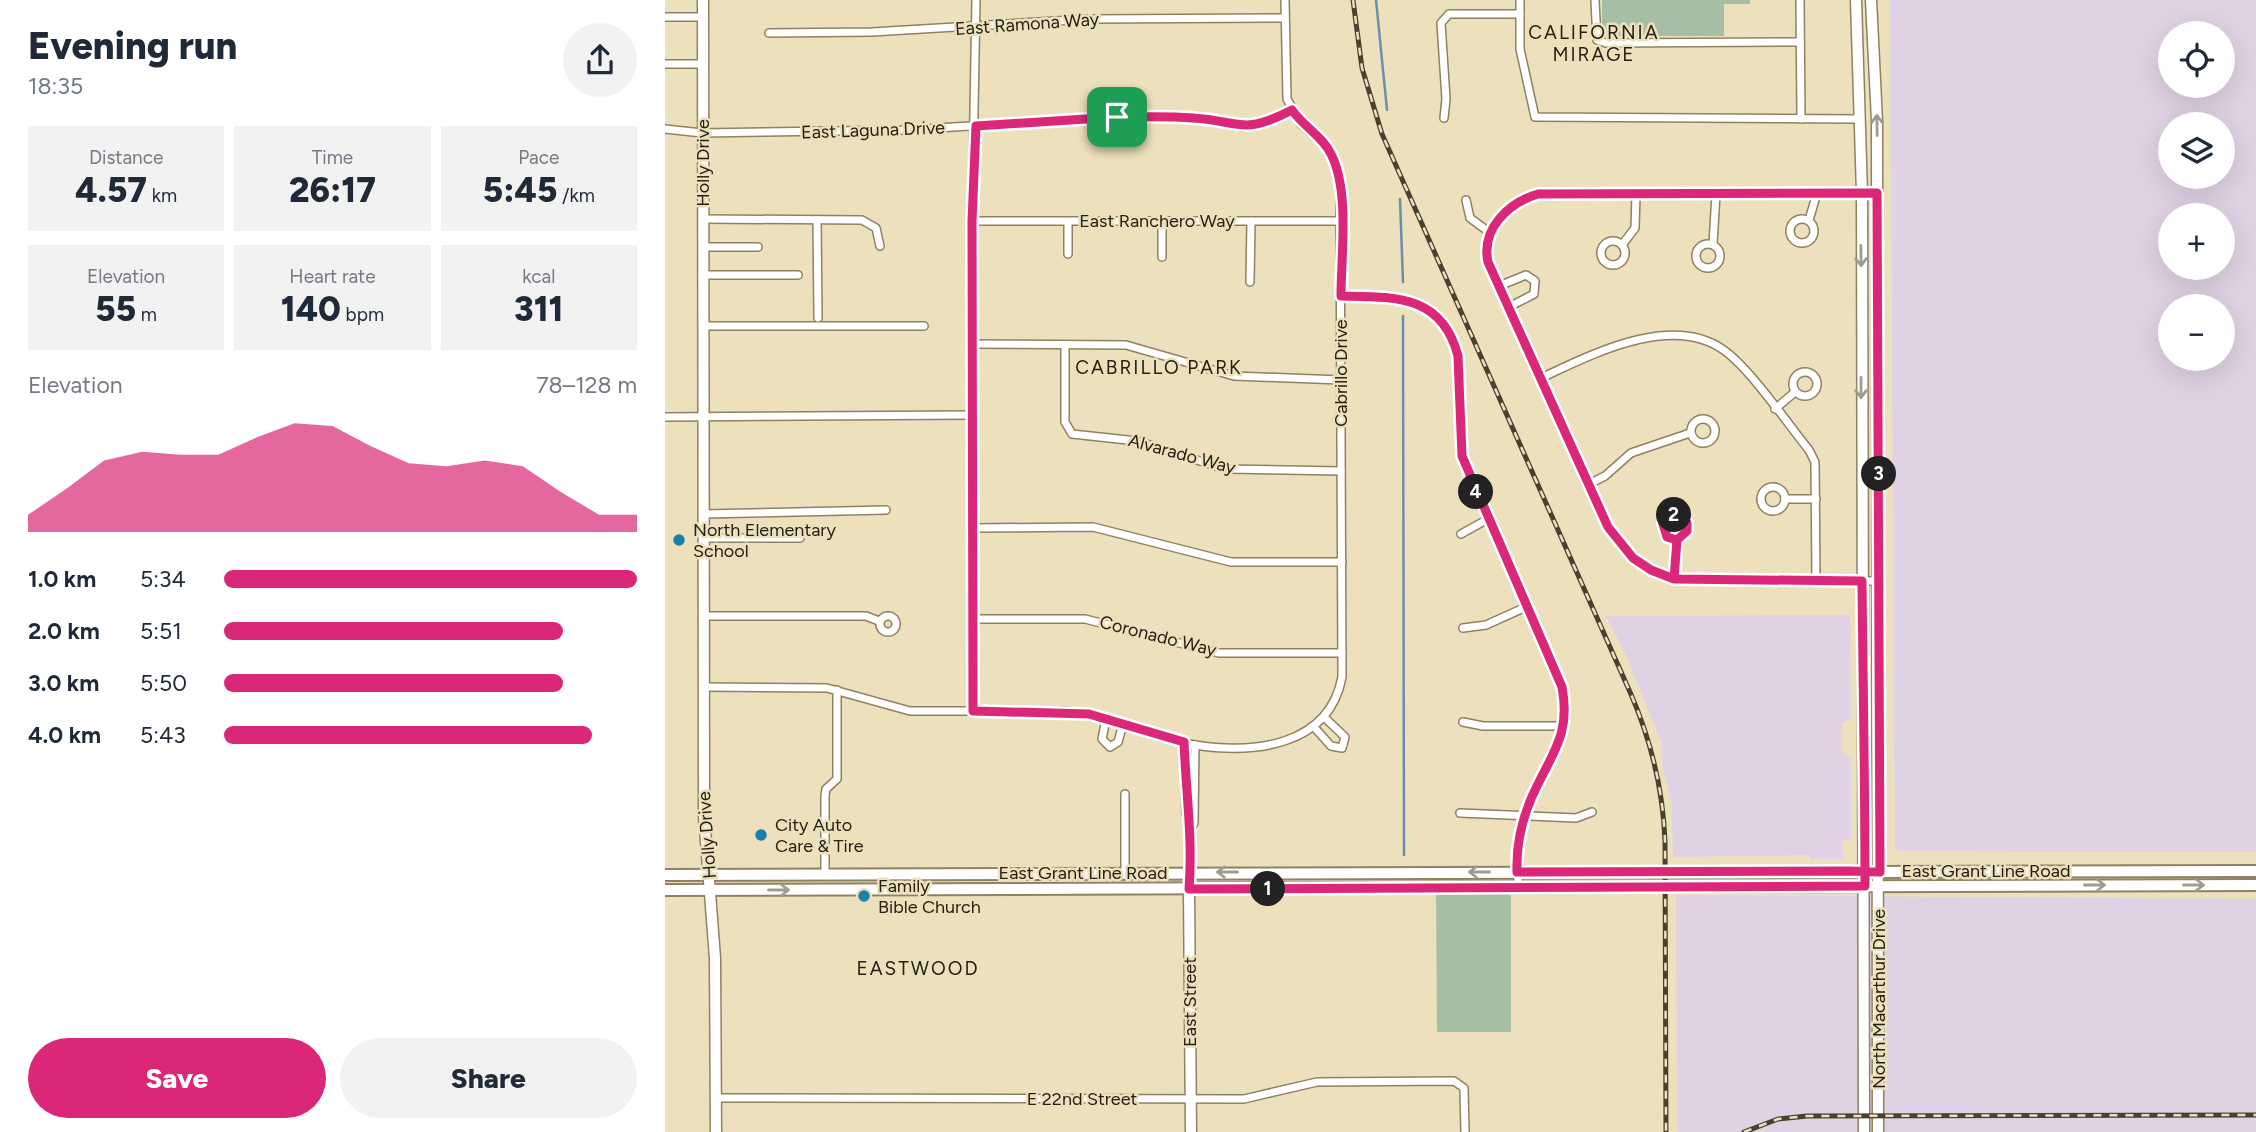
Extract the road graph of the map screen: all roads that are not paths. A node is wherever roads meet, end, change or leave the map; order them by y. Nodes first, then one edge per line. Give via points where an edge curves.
1 (703, 0) edge
2 (976, 0) edge
3 (1285, 0) edge
4 (1520, 0) edge
5 (1595, 0) edge
6 (1800, 0) edge
7 (1856, 0) edge
8 (1871, 0) edge
9 (1520, 14) junction
10 (665, 17) edge
11 (703, 17) junction
12 (1284, 18) junction
13 (976, 27) junction
14 (769, 33) dead end
15 (1800, 42) junction
16 (665, 64) edge
17 (703, 64) junction
18 (1292, 110) junction
19 (1444, 118) dead end
20 (1801, 119) junction
21 (1859, 119) junction
22 (976, 126) junction
23 (665, 128) edge
24 (702, 133) junction
25 (1817, 193) junction
26 (1861, 193) junction
27 (1877, 193) junction
28 (1636, 194) junction
29 (1716, 194) junction
30 (1466, 200) dead end
31 (703, 219) junction
32 (817, 220) junction
33 (1251, 220) junction
34 (1809, 220) dead end
35 (972, 221) junction
36 (1162, 221) junction
37 (1342, 221) junction
38 (1068, 222) junction
39 (1489, 232) junction
40 (1713, 244) dead end
41 (1622, 245) dead end
42 (880, 246) dead end
43 (703, 247) junction
44 (758, 247) dead end
45 (1067, 254) dead end
46 (1162, 257) dead end
47 (702, 275) junction
48 (798, 275) dead end
49 (1250, 282) dead end
50 (1499, 286) junction
51 (1341, 296) junction
52 (1509, 307) junction
53 (818, 318) dead end
54 (703, 326) junction
55 (924, 326) dead end
56 (973, 344) junction
57 (1065, 345) junction
58 (1541, 378) junction
59 (1341, 380) junction
60 (1795, 392) dead end
61 (1776, 409) junction
62 (973, 415) junction
63 (665, 417) edge
64 (703, 417) junction
65 (1690, 433) dead end
66 (1341, 471) junction
67 (1587, 485) junction
68 (1785, 499) dead end
69 (1816, 499) junction
70 (886, 510) dead end
71 (703, 514) junction
72 (1488, 519) junction
73 (973, 528) junction
74 (1461, 534) dead end
75 (703, 538) junction
76 (800, 538) dead end
77 (1677, 540) dead end
78 (1342, 562) junction
79 (1674, 579) junction
80 (1816, 580) junction
81 (1862, 581) junction
82 (1879, 581) junction
83 (1526, 607) junction
84 (703, 616) junction
85 (973, 619) junction
86 (879, 621) dead end
87 (1463, 628) dead end
88 (1342, 653) junction
89 (703, 687) junction
90 (837, 690) junction
91 (973, 711) junction
92 (1324, 717) junction
93 (1106, 719) junction
94 (1463, 722) dead end
95 (1123, 724) junction
96 (1564, 726) junction
97 (1314, 727) junction
98 (1184, 742) junction
99 (1195, 745) junction
100 (1125, 794) dead end
101 (1592, 812) dead end
102 (1460, 813) dead end
103 (1525, 818) junction
104 (1191, 828) junction
105 (2256, 871) edge
106 (1125, 872) junction
107 (1190, 872) junction
108 (1517, 872) junction
109 (1865, 872) junction
110 (1880, 872) junction
111 (709, 874) junction
112 (825, 874) junction
113 (665, 875) edge
114 (2256, 885) edge
115 (1865, 886) junction
116 (1880, 886) junction
117 (1519, 887) junction
118 (1189, 889) junction
119 (665, 890) edge
120 (711, 890) junction
121 (716, 1098) junction
122 (1191, 1099) junction
123 (716, 1132) edge
124 (1191, 1132) edge
125 (1465, 1132) edge
126 (1864, 1132) edge
127 (1878, 1132) edge

1 - 11 main road, Holly Drive
2 - 13 street
3 - 12 street, Cabrillo Drive
4 - 9 street
5 - 15 street via 1597,40 1605,43
6 - 15 street
7 - 21 main road, North Macarthur Drive
27 -> 8 main road, North Macarthur Drive
9 - 19 street via 1449,15 1441,23
9 - 20 street via 1520,49 1535,117
10 - 11 street
11 - 17 main road, Holly Drive
12 - 13 street, East Ramona Way via 1089,19
12 - 18 street, Cabrillo Drive via 1285,80
13 - 14 street, East Ramona Way
13 - 22 street
15 - 20 street
16 - 17 street
17 - 24 main road, Holly Drive
18 - 22 street, East Laguna Drive via 1243,127 1191,117
18 - 37 street, Cabrillo Drive via 1331,154 1340,186
20 - 21 street
21 - 26 main road, North Macarthur Drive
22 - 24 street, East Laguna Drive
22 - 35 street
23 - 24 street, East Laguna Drive
24 - 31 main road, Holly Drive
25 - 26 street
25 - 29 street
25 - 34 street
26 - 27 street
26 -> 81 main road, North Macarthur Drive
27 - 82 main road, North Macarthur Drive
28 - 29 street
28 - 39 street via 1538,194 1512,206
28 - 41 street via 1635,228
29 - 40 street
30 - 39 street via 1471,218
31 - 32 street
31 - 43 main road, Holly Drive
32 - 42 street via 870,222
32 - 53 street
33 - 36 street, East Ranchero Way
33 - 37 street, East Ranchero Way
33 - 49 street
35 - 38 street, East Ranchero Way
35 - 56 street
36 - 38 street, East Ranchero Way
36 - 46 street
37 - 51 street, Cabrillo Drive
38 - 45 street
39 - 50 street via 1485,249
43 - 44 street
43 - 47 main road, Holly Drive
47 - 48 street
47 - 54 main road, Holly Drive
50 - 52 street
50 - 52 street via 1526,275 1535,281 1534,294
51 - 59 street, Cabrillo Drive
51 - 72 street via 1408,300 1430,311 1447,328 1458,356 1462,456
52 - 58 street
54 - 55 street
54 - 64 main road, Holly Drive
56 - 57 street
56 - 62 street
57 - 59 street via 1146,349 1256,379
57 - 66 street, Alvarado Way via 1065,422 1072,434 1137,441 1225,469
58 - 61 street via 1629,340 1690,338 1727,353
58 - 67 street
59 - 66 street, Cabrillo Drive
60 - 61 street
61 - 69 street via 1815,462
62 - 64 street
62 - 73 street
63 - 64 street
64 - 71 main road, Holly Drive
65 - 67 street via 1631,453
66 - 78 street, Cabrillo Drive
67 - 79 street via 1618,543 1651,570
68 - 69 street
69 - 80 street
70 - 71 street
71 - 75 main road, Holly Drive
72 - 74 street
72 - 83 street
73 - 78 street via 1093,527 1231,562
73 - 85 street
75 - 76 street
75 - 84 main road, Holly Drive
77 - 79 street
78 - 88 street, Cabrillo Drive
79 - 80 street
80 - 81 street
81 - 82 street
81 - 109 main road, North Macarthur Drive
82 - 110 main road, North Macarthur Drive
83 - 87 street via 1486,625
83 - 96 street via 1562,687
84 - 86 street via 866,616
84 - 89 main road, Holly Drive
85 - 88 street, Coronado Way via 1085,619 1219,653
85 - 91 street
88 - 92 street, Cabrillo Drive via 1339,691
89 - 90 street, Cabrillo Drive
89 - 111 main road, Holly Drive
90 - 91 street, Cabrillo Drive via 910,711
90 - 112 street via 837,779 825,789
91 - 93 street, Cabrillo Drive via 1065,711
92 - 97 street, Cabrillo Drive
92 - 97 street via 1345,737 1342,748 1331,746
93 - 95 street, Cabrillo Drive
93 - 95 street via 1102,739 1110,747 1118,742
94 - 96 street
95 - 98 street, Cabrillo Drive
96 - 103 street via 1559,747
97 - 99 street, Cabrillo Drive via 1284,743
98 - 99 street, Cabrillo Drive
98 - 104 street via 1186,814
99 - 104 street
100 - 106 street
101 - 103 street via 1576,818
102 - 103 street
103 - 108 street
104 - 107 street, East Street
105 - 110 main road, East Grant Line Road
106 - 107 main road, East Grant Line Road
106 - 112 main road, East Grant Line Road
108 -> 107 main road, East Grant Line Road
107 - 118 street, East Street
108 - 109 main road, East Grant Line Road
108 - 117 street
109 - 110 main road, East Grant Line Road
109 - 115 main road, North Macarthur Drive
110 - 116 main road, North Macarthur Drive
111 - 112 main road, East Grant Line Road
111 - 113 main road, East Grant Line Road
111 - 120 main road, Holly Drive
116 -> 114 main road, East Grant Line Road
115 - 116 main road, East Grant Line Road
115 - 117 main road, East Grant Line Road
115 - 126 main road, North Macarthur Drive
116 - 127 main road, North Macarthur Drive
117 - 118 main road, East Grant Line Road
120 -> 118 main road, East Grant Line Road
118 - 122 main road, East Street
119 - 120 main road, East Grant Line Road
120 - 121 main road, Holly Drive
121 - 122 street, E 22nd Street
121 - 123 main road, Holly Drive
122 - 124 main road, East Street
122 - 125 street, E 22nd Street via 1244,1100 1317,1082 1454,1081 1464,1088

